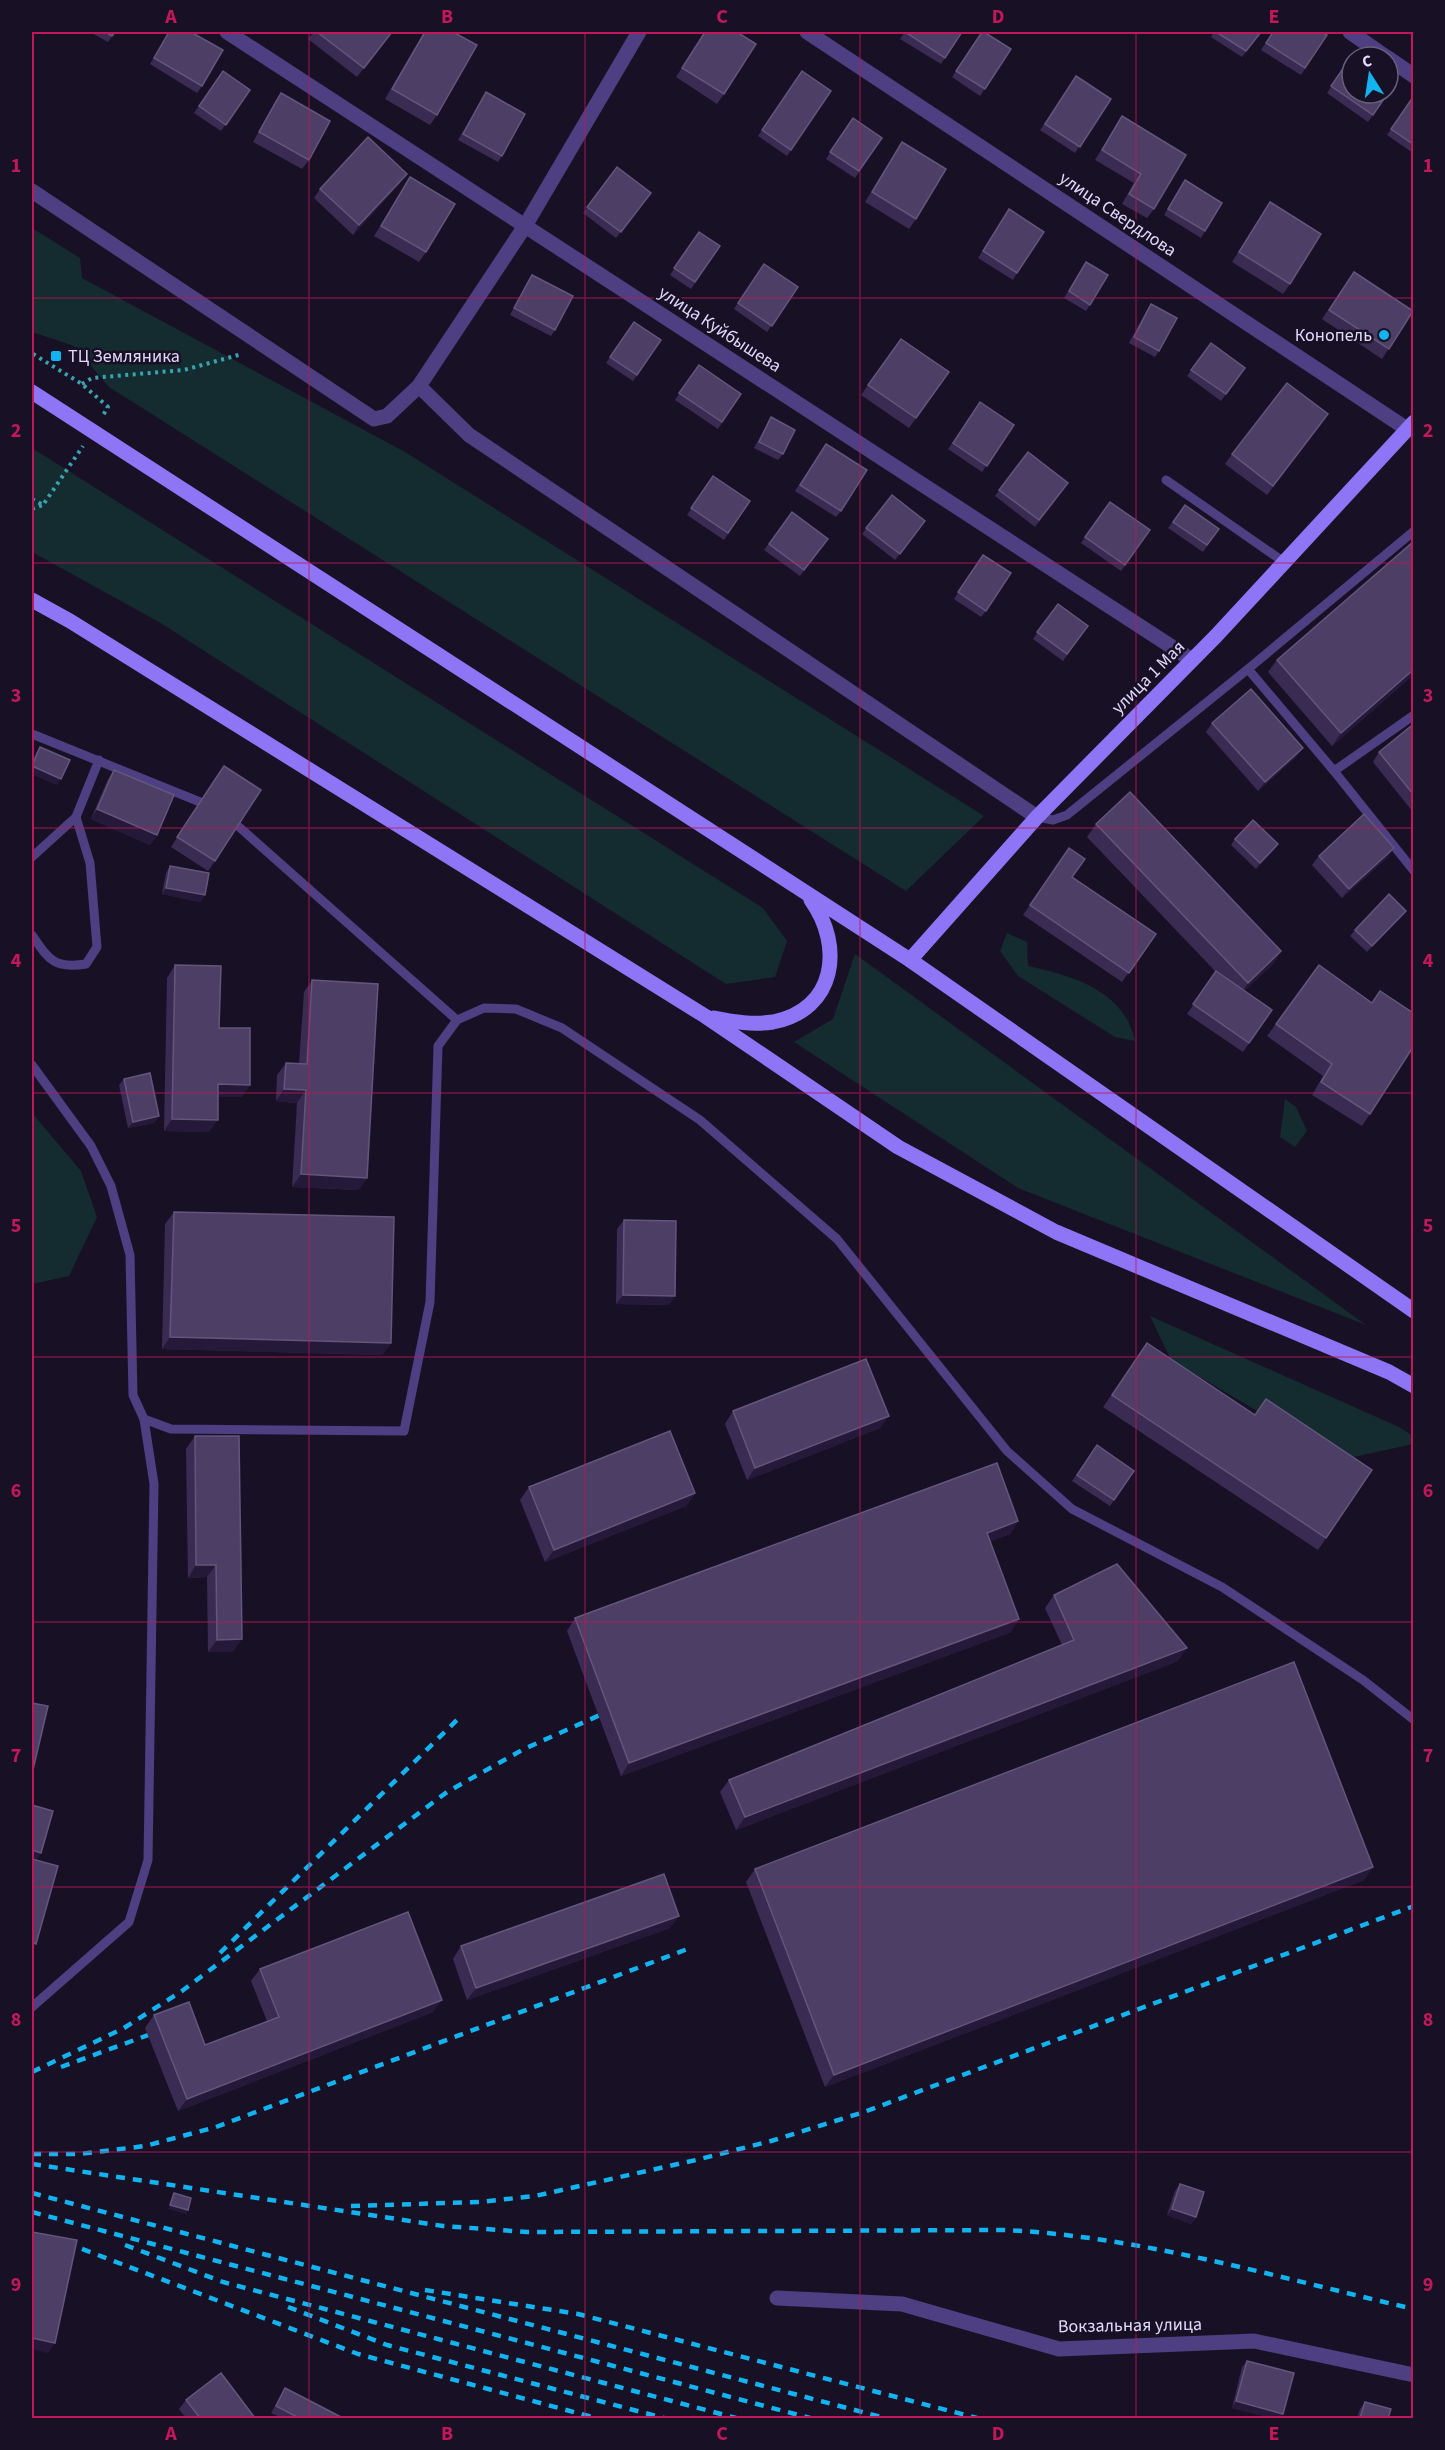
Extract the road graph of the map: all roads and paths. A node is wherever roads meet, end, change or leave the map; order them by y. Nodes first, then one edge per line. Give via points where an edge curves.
1 (227, 32) edge
2 (639, 32) edge
3 (807, 32) edge
4 (1350, 32) edge
5 (1368, 45) edge
6 (1400, 67) edge
7 (1413, 76) edge
8 (32, 191) edge
9 (525, 226) junction
10 (267, 348) junction
11 (82, 384) dead end
12 (419, 386) junction
13 (32, 392) edge
14 (1410, 426) edge
15 (1166, 480) dead end
16 (43, 505) dead end
17 (32, 509) edge
18 (1413, 531) edge
19 (1284, 562) junction
20 (32, 600) edge
21 (1192, 660) junction
22 (1248, 669) junction
23 (1413, 715) edge
24 (32, 734) edge
25 (99, 760) junction
26 (1334, 771) junction
27 (76, 817) junction
28 (1037, 817) junction
29 (32, 857) edge
30 (1413, 871) edge
31 (806, 894) junction
32 (32, 935) edge
33 (910, 960) junction
34 (705, 1016) junction
35 (457, 1020) junction
36 (32, 1065) edge
37 (1413, 1311) edge
38 (1413, 1386) edge
39 (144, 1419) junction
40 (1413, 1720) edge
41 (32, 2007) edge
42 (777, 2298) dead end
43 (1413, 2375) edge

1 - 9 street, улица Куйбышева
2 - 9 street
3 - 14 street, улица Свердлова
4 - 5 street
6 - 7 street
8 - 10 street
9 - 12 street
9 - 21 street, улица Куйбышева
10 - 11 path via 184,370 92,378
10 - 12 street via 374,419 387,416
12 - 28 street via 469,435
13 - 31 main road
14 - 19 main road, улица 1 Мая
15 - 19 lane
16 - 17 path
18 - 22 lane
19 - 21 main road, улица 1 Мая
20 - 34 main road
21 - 28 main road, улица 1 Мая
22 - 26 lane
22 - 28 lane via 1066,814 1053,820
23 - 26 lane
24 - 25 lane
25 - 27 lane
25 - 35 lane via 201,800 238,824
26 - 30 lane
27 - 29 lane
27 - 32 lane via 90,863 97,948 86,964 66,967 46,957
28 - 33 main road, улица 1 Мая
31 - 33 main road
31 - 34 main road via 823,917 830,939 832,965 822,992 803,1011 774,1022 743,1024
33 - 37 main road
34 - 38 main road via 898,1147 1056,1232 1389,1372
35 - 39 lane via 438,1046 430,1302 404,1431 171,1429
35 - 40 lane via 484,1008 516,1009 562,1028 700,1120 837,1239 1007,1451 1072,1509 1222,1587 1363,1680
36 - 39 lane via 91,1146 111,1185 130,1255 133,1395
39 - 41 lane via 154,1484 148,1860 129,1922
42 - 43 street, Вокзальная улица via 902,2304 1059,2349 1254,2341

